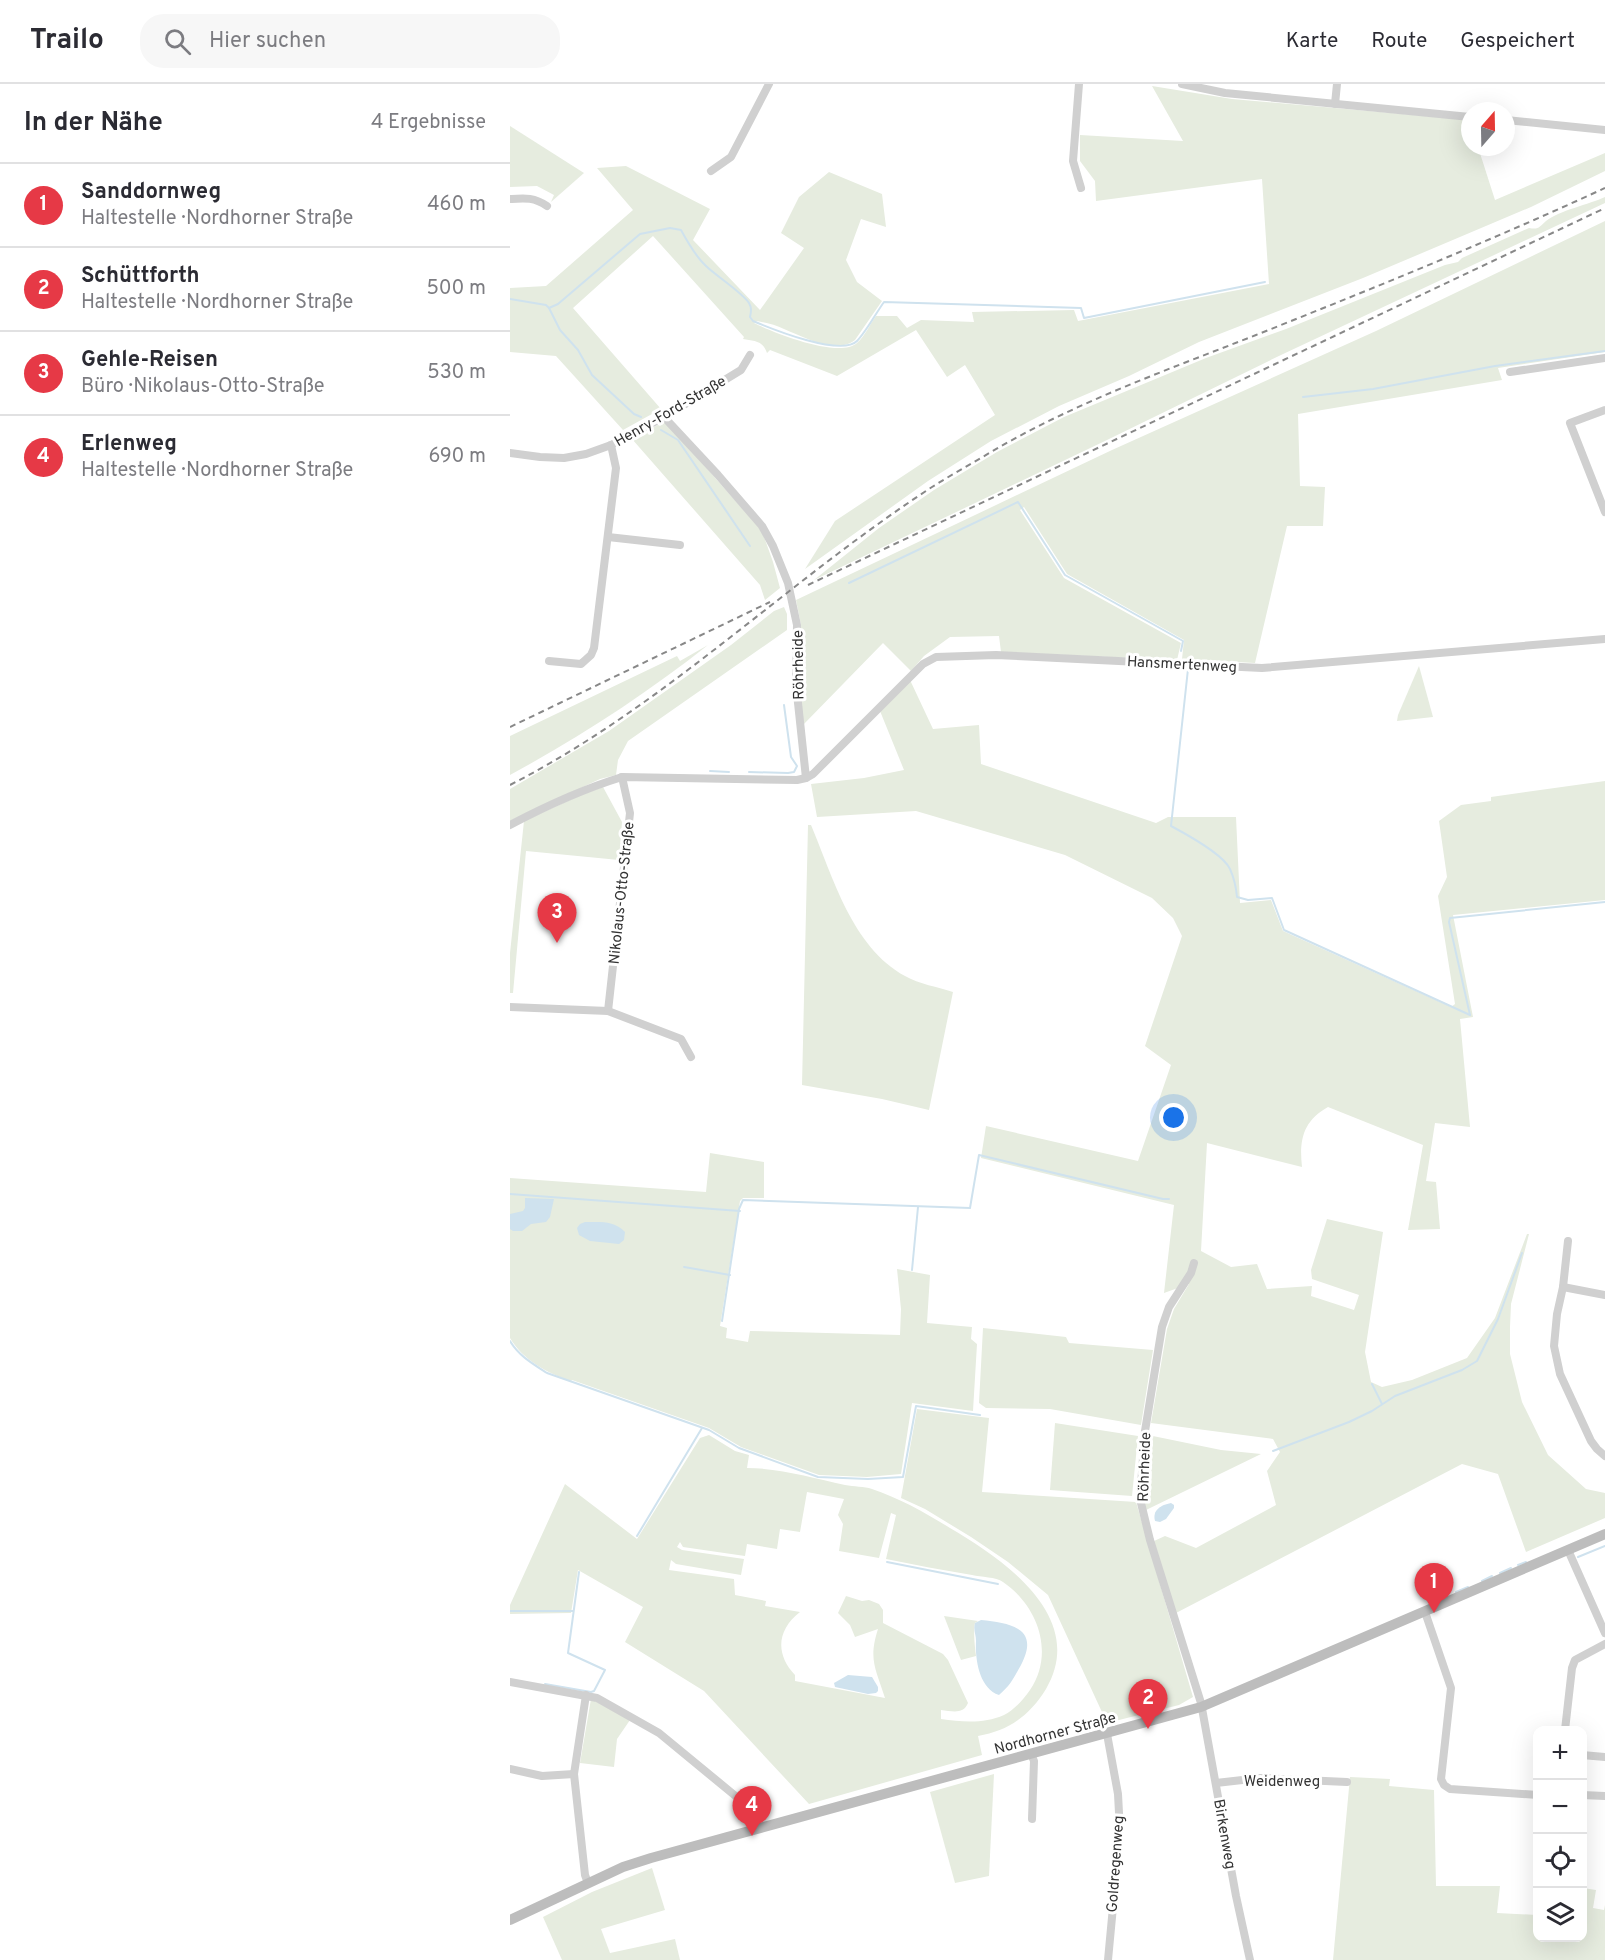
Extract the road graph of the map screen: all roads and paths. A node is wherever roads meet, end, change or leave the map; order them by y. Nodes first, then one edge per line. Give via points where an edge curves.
1 (769, 84) edge
2 (1079, 84) edge
3 (1182, 84) edge
4 (1337, 84) edge
5 (1335, 104) junction
6 (1461, 116) edge
7 (1515, 121) edge
8 (1605, 130) edge
9 (711, 171) dead end
10 (1081, 188) dead end
11 (510, 199) edge
12 (547, 206) dead end
13 (750, 355) dead end
14 (1605, 358) edge
15 (1510, 372) dead end
16 (1605, 410) edge
17 (664, 417) junction
18 (611, 445) junction
19 (510, 453) edge
20 (1605, 512) edge
21 (608, 537) junction
22 (680, 545) dead end
23 (1605, 639) edge
24 (549, 661) dead end
25 (622, 777) junction
26 (806, 778) junction
27 (510, 825) edge
28 (510, 1007) edge
29 (608, 1011) junction
30 (691, 1057) dead end
31 (1568, 1241) dead end
32 (1194, 1263) dead end
33 (1563, 1287) junction
34 (1605, 1295) edge
35 (1605, 1456) edge
36 (1602, 1534) edge
37 (1568, 1550) junction
38 (1425, 1612) junction
39 (1605, 1633) edge
40 (1605, 1644) edge
41 (510, 1682) edge
42 (586, 1695) junction
43 (1201, 1707) junction
44 (1566, 1726) edge
45 (1107, 1734) junction
46 (1031, 1754) junction
47 (1587, 1755) edge
48 (1605, 1756) edge
49 (510, 1768) edge
50 (574, 1774) junction
51 (1347, 1782) dead end
52 (1216, 1783) junction
53 (1533, 1795) edge
54 (1587, 1795) edge
55 (1605, 1796) edge
56 (1032, 1819) dead end
57 (756, 1829) junction
58 (588, 1883) junction
59 (510, 1920) edge
60 (1108, 1960) edge
61 (1250, 1960) edge

1 - 9 street via 731,157
2 - 10 street via 1073,161
3 - 5 street via 1225,93
4 - 5 street
5 - 6 street
7 - 8 street
11 - 12 street via 538,200
13 - 17 street, Henry-Ford-Straße via 741,370
14 - 15 street
16 - 20 street via 1570,423
17 - 18 street, Henry-Ford-Straße
17 - 26 street, Röhrheide via 762,526 773,546 797,625 796,684
18 - 19 street, Henry-Ford-Straße via 564,458
18 - 21 street via 616,468
21 - 22 street
21 - 24 street via 591,655 581,664
23 - 26 street, Hansmertenweg via 1262,668 996,655 936,657 923,664
25 - 26 street
25 - 27 street
25 - 29 street, Nikolaus-Otto-Straße via 630,813
28 - 29 street
29 - 30 street via 681,1039
31 - 33 street
32 - 43 street, Röhrheide via 1162,1327 1144,1431 1140,1499
33 - 34 street
33 - 35 street via 1554,1337 1560,1374 1591,1441
36 - 37 street, Nordhorner Straße
37 - 38 street, Nordhorner Straße
37 - 39 street
38 - 43 street, Nordhorner Straße
38 - 53 street via 1451,1688 1441,1779 1444,1785 1450,1789
40 - 44 street via 1575,1660
41 - 42 street
42 - 50 street
42 - 57 street via 608,1703 676,1746 744,1803
43 - 45 street, Nordhorner Straße
43 - 52 street, Birkenweg
45 - 46 street, Nordhorner Straße
45 - 60 street, Goldregenweg via 1118,1794 1120,1832
46 - 56 street
46 - 57 street, Nordhorner Straße
47 - 48 street
49 - 50 street via 542,1776
50 - 58 street
51 - 52 street, Weidenweg via 1260,1778
52 - 61 street, Birkenweg
54 - 55 street
57 - 58 street, Nordhorner Straße via 622,1867
58 - 59 street, Nordhorner Straße

